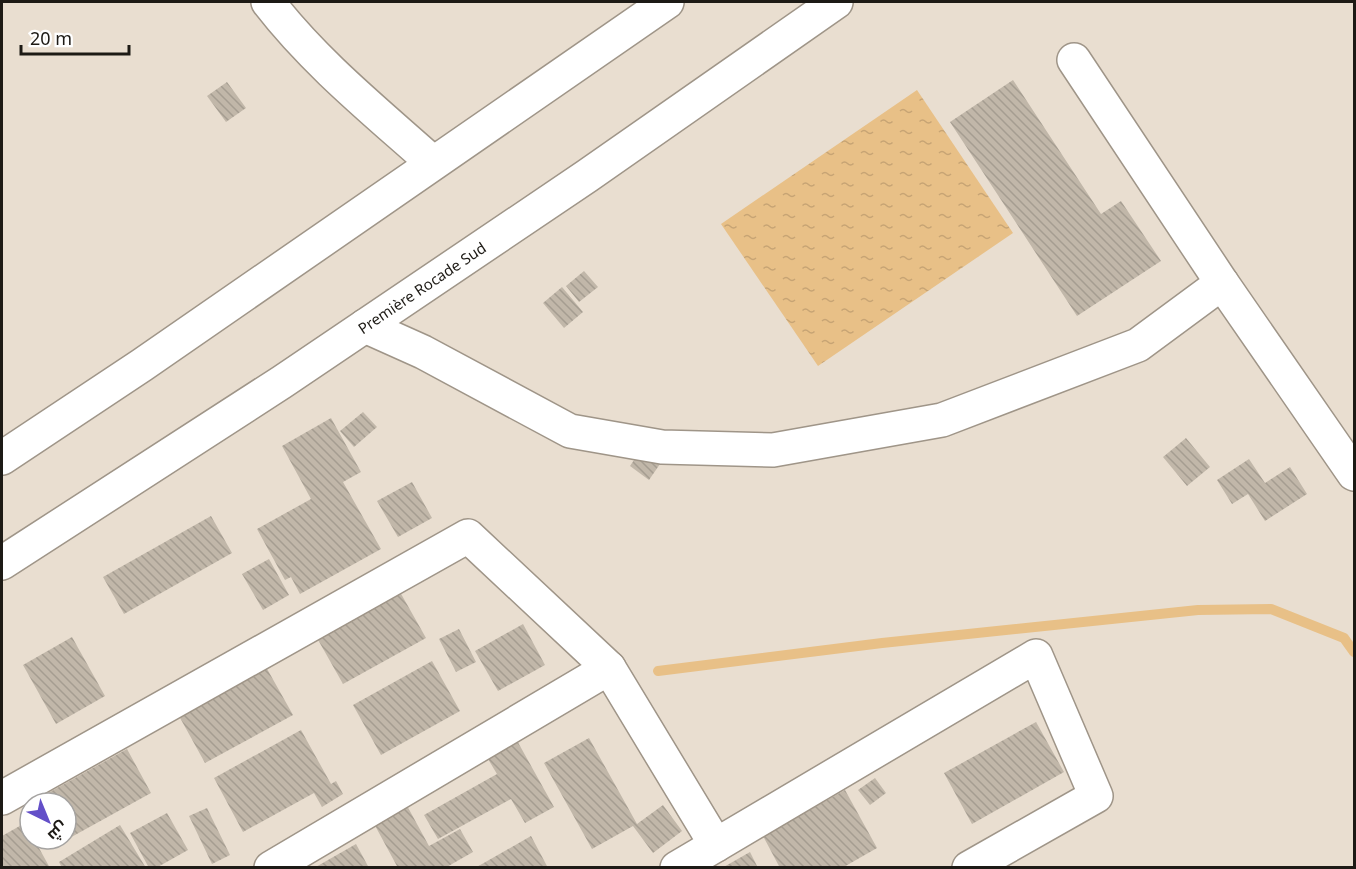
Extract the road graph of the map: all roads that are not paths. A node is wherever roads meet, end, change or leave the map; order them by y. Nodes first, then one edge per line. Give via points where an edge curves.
1 (267, 2) edge
2 (667, 2) edge
3 (836, 2) edge
4 (1074, 60) dead end
5 (433, 163) junction
6 (1222, 283) junction
7 (365, 326) junction
8 (2, 458) edge
9 (1354, 474) edge
10 (2, 563) edge
11 (609, 668) junction
12 (2, 798) edge
13 (716, 845) junction
14 (271, 867) edge
15 (677, 867) edge
16 (969, 867) edge

1 - 5 main road via 321,62
2 - 5 main road
3 - 7 main road, Première Rocade Sud
4 - 6 main road
5 - 8 main road
6 - 7 main road via 1138,345 942,420 773,450 662,447 570,431 423,352
6 - 9 main road
7 - 10 main road, Première Rocade Sud
11 - 12 main road via 468,536
11 - 13 main road
11 - 14 main road
13 - 15 main road
13 - 16 main road via 1036,656 1096,796

